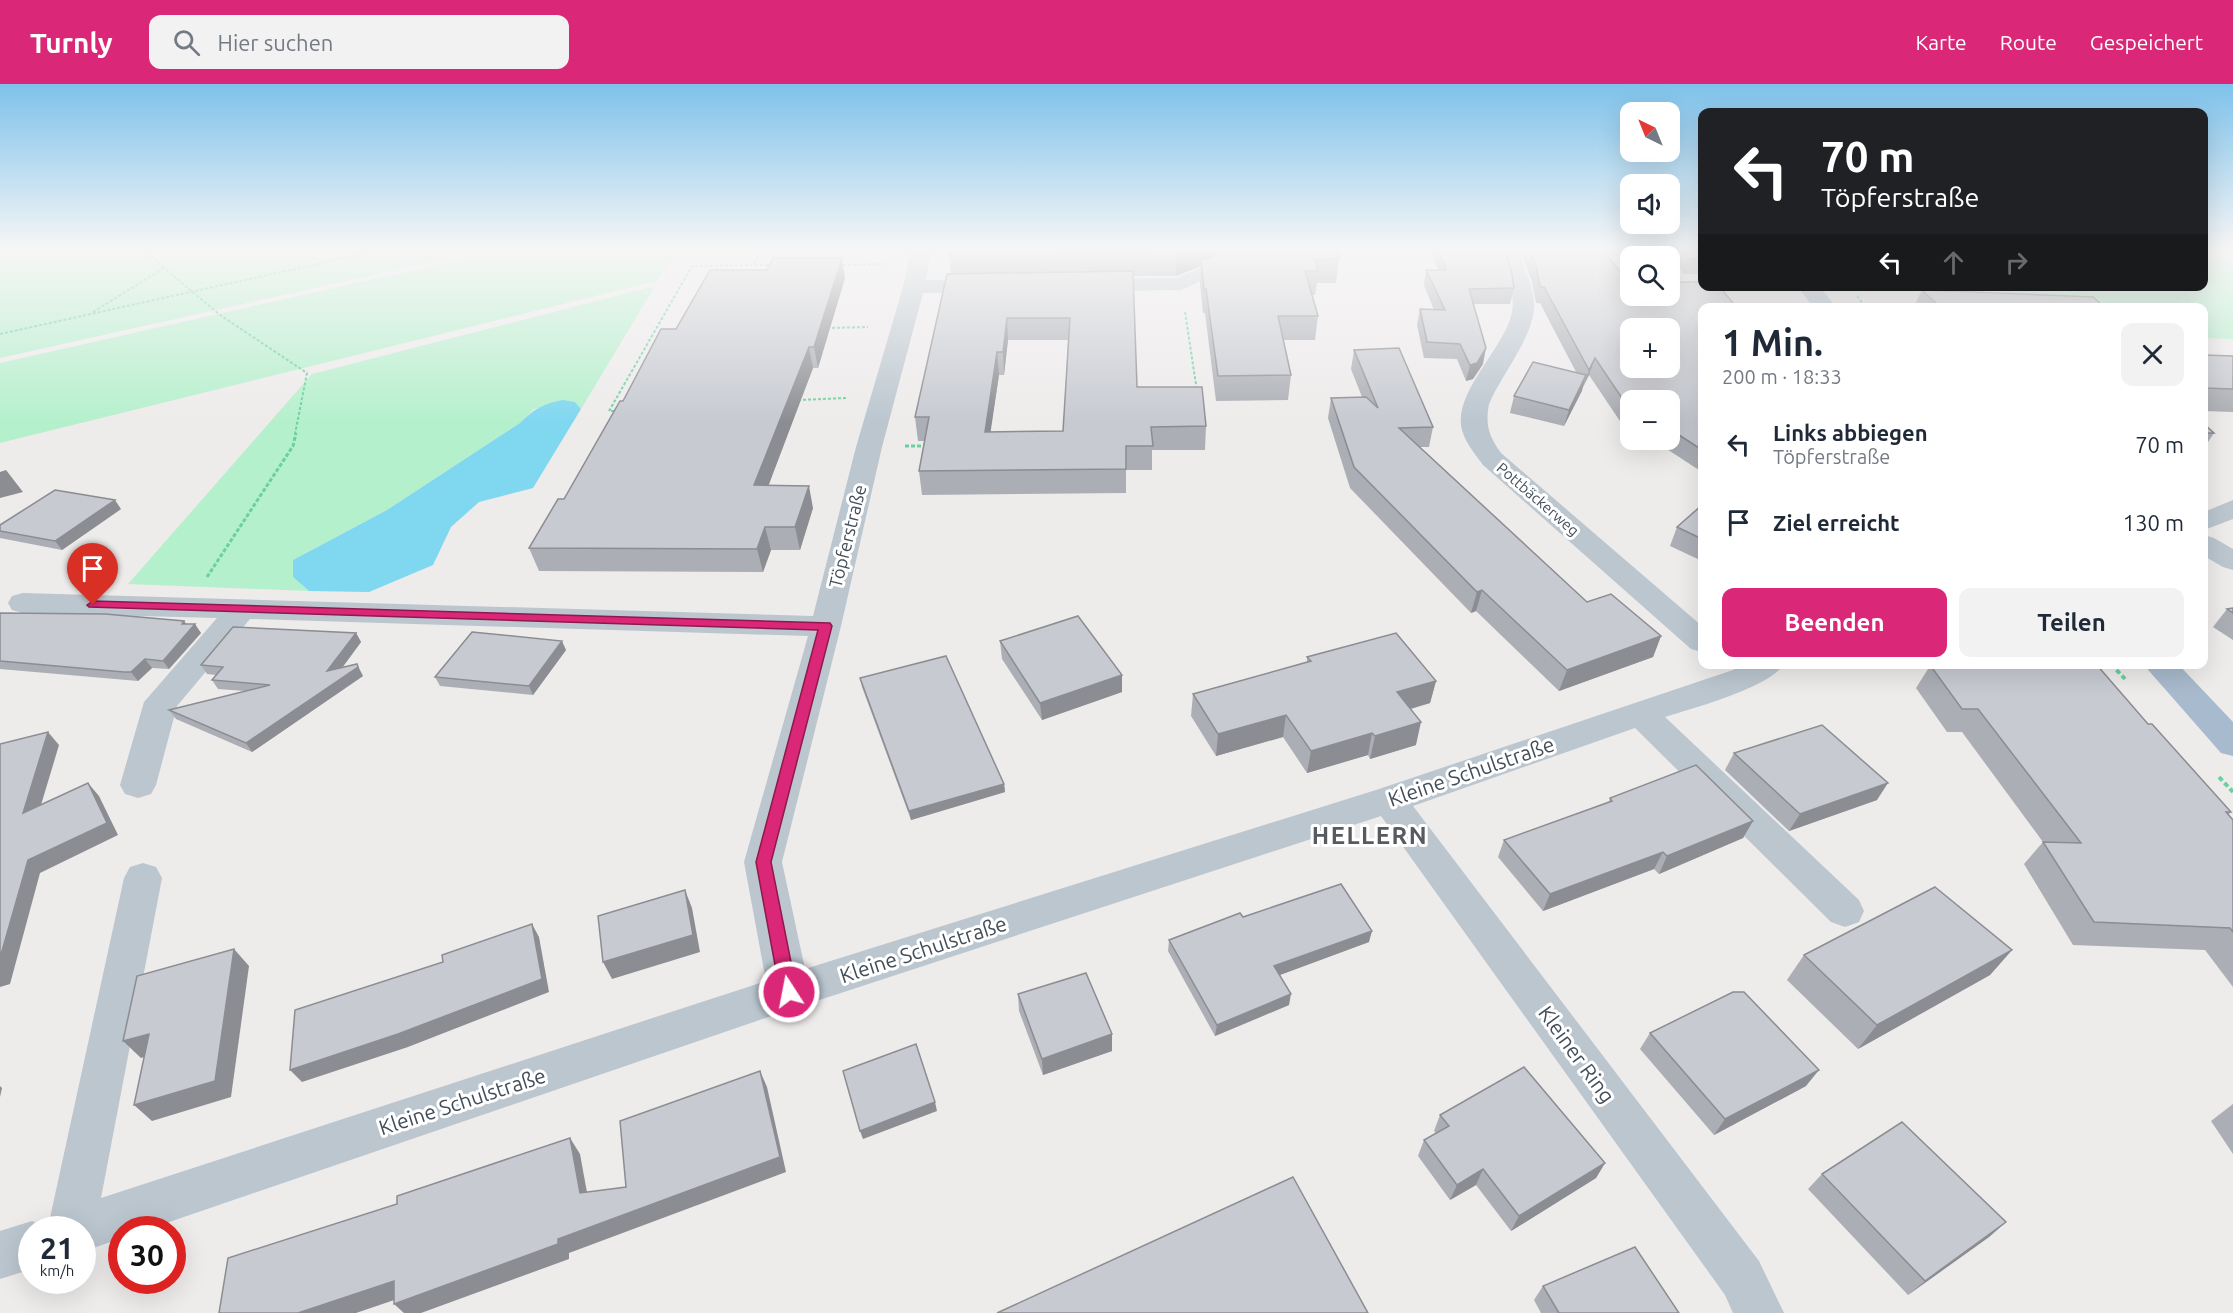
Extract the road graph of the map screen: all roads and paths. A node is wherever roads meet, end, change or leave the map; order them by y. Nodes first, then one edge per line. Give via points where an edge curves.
1 (100, 307) edge
2 (120, 307) edge
3 (211, 307) edge
4 (668, 307) edge
5 (907, 307) edge
6 (1184, 307) edge
7 (1523, 307) edge
8 (89, 314) junction
9 (901, 327) junction
10 (821, 328) edge
11 (0, 334) edge
12 (884, 397) junction
13 (1198, 399) edge
14 (797, 405) edge
15 (621, 411) edge
16 (928, 446) edge
17 (869, 447) junction
18 (2233, 508) edge
19 (2208, 520) edge
20 (2208, 546) edge
21 (2233, 561) edge
22 (23, 603) dead end
23 (187, 607) junction
24 (242, 609) junction
25 (826, 626) junction
26 (1698, 639) edge
27 (1747, 669) edge
28 (2164, 669) edge
29 (1640, 713) junction
30 (2233, 744) edge
31 (138, 785) dead end
32 (1389, 800) junction
33 (143, 878) dead end
34 (1845, 911) dead end
35 (789, 992) junction
36 (74, 1216) edge
37 (96, 1223) edge
38 (18, 1249) edge
39 (0, 1255) edge
40 (1759, 1313) edge

1 - 8 path
2 - 8 path
3 - 23 path via 307,373 293,446
4 - 15 path via 609,411
5 - 9 street, Töpferstraße
6 - 13 path
7 - 26 street, Pottbäckerweg via 1517,330 1475,405 1474,430 1492,459
8 - 11 path
9 - 10 path
9 - 12 street, Töpferstraße
12 - 14 path via 799,399
12 - 17 street, Töpferstraße
16 - 17 path
17 - 25 street, Töpferstraße
18 - 19 street
20 - 21 street
22 - 23 street
23 - 24 street
24 - 25 street
24 - 31 street via 161,702
25 - 35 street, Töpferstraße via 763,862
27 - 29 street, Kleine Schulstraße
28 - 30 main road
29 - 32 street, Kleine Schulstraße
29 - 34 street
32 - 35 street, Kleine Schulstraße
32 - 40 street, Kleiner Ring via 1742,1278
33 - 36 street
35 - 37 street, Kleine Schulstraße
38 - 39 street

